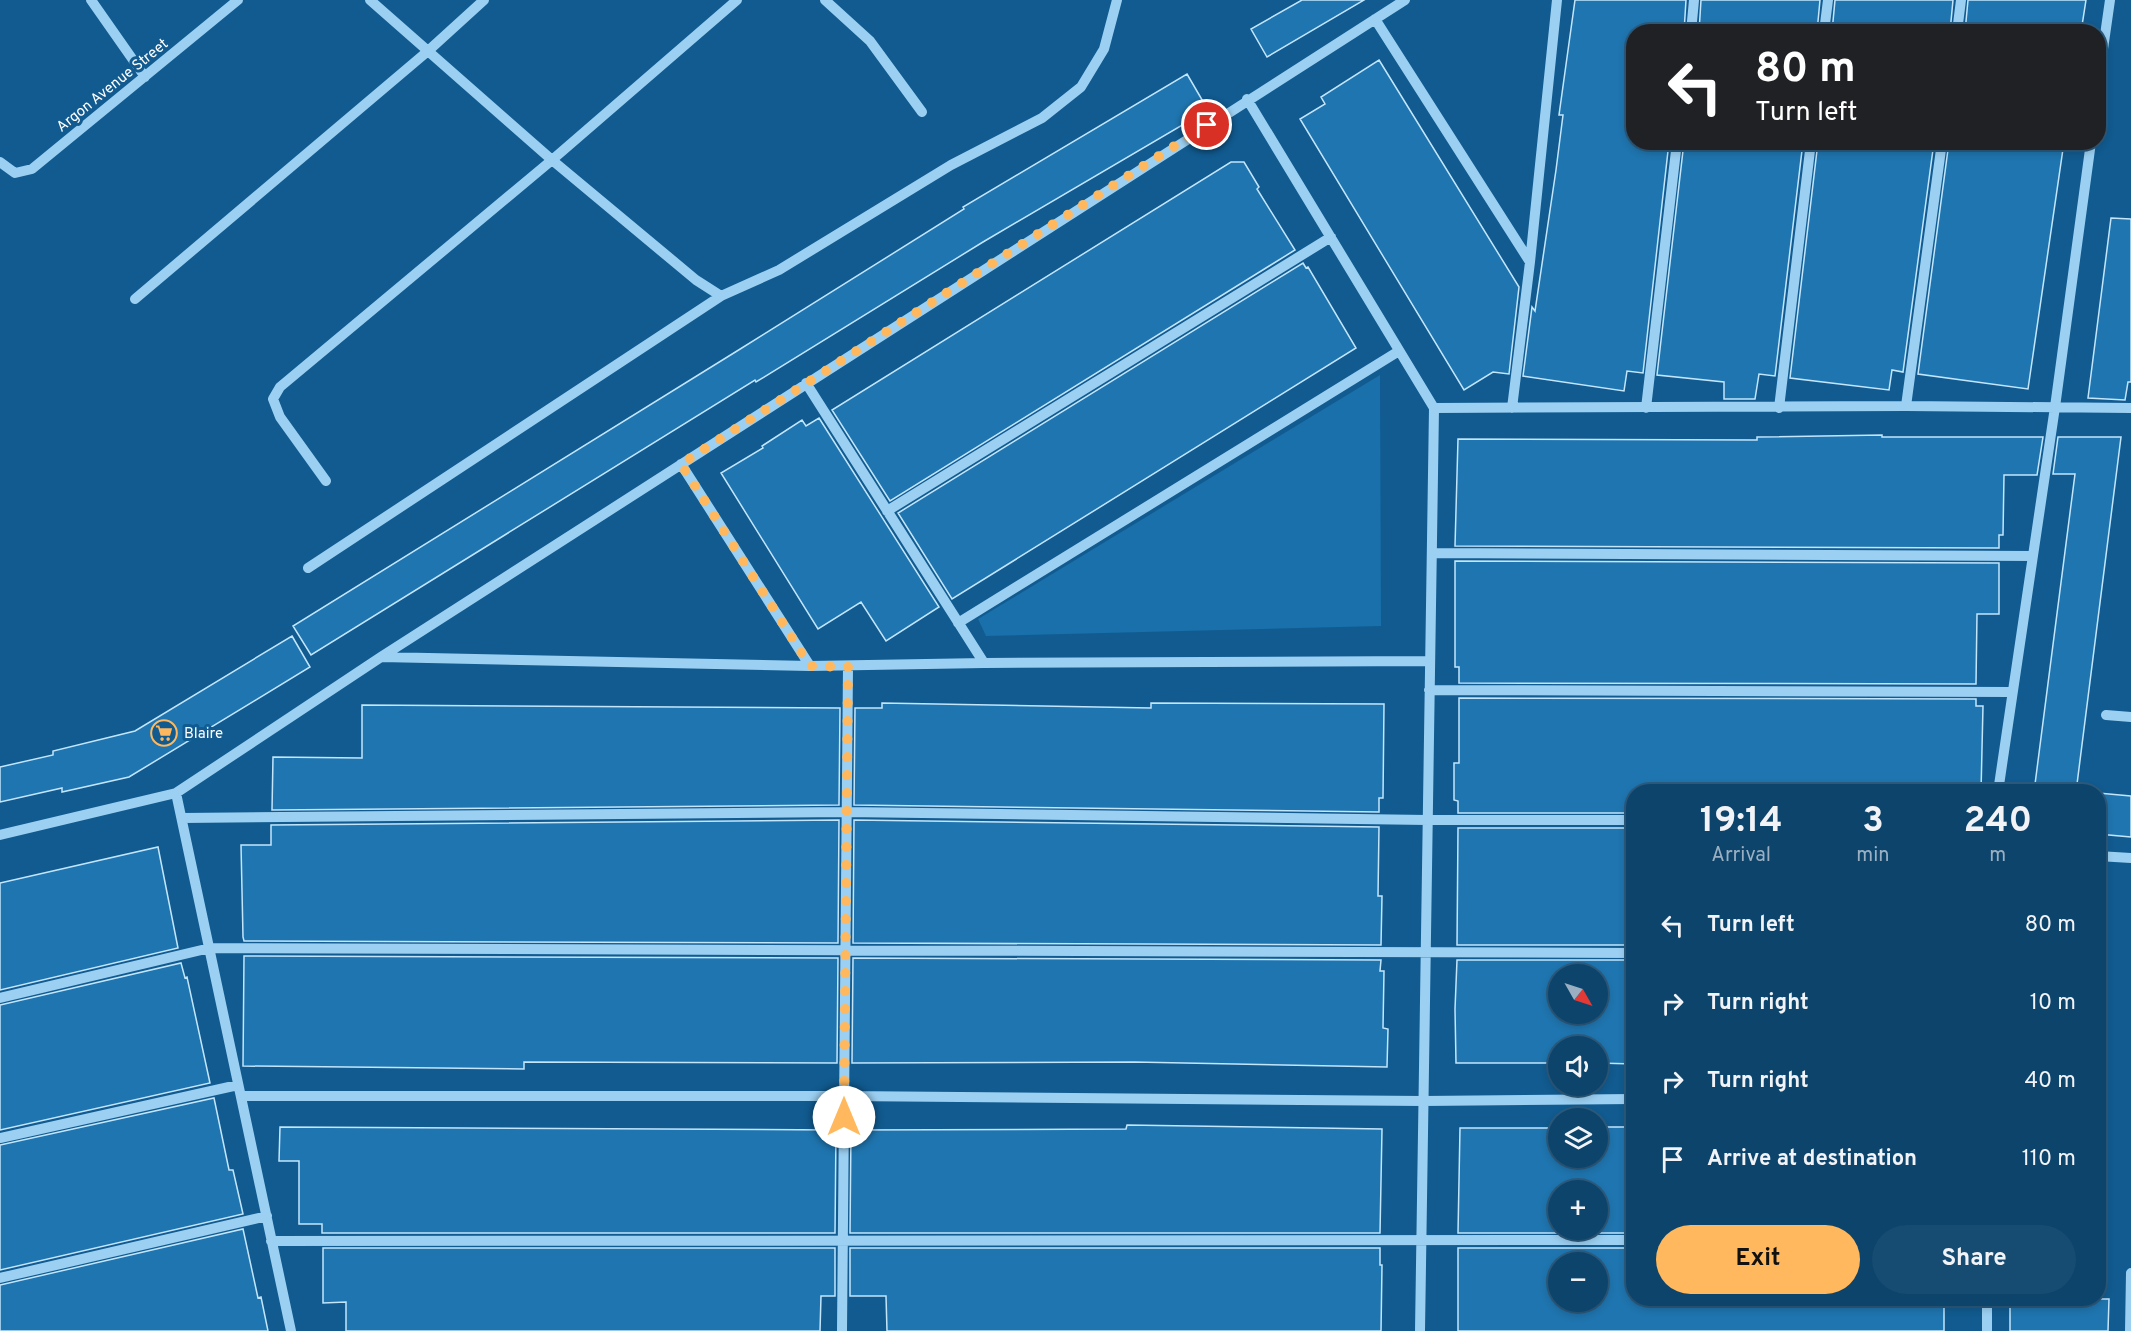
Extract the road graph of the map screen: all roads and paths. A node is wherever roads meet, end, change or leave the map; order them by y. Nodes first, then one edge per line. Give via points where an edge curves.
1 (91, 0) edge
2 (238, 0) edge
3 (370, 0) edge
4 (484, 0) edge
5 (737, 0) edge
6 (825, 0) edge
7 (1117, 0) edge
8 (1405, 0) edge
9 (1557, 0) edge
10 (1694, 0) edge
11 (1828, 0) edge
12 (1962, 0) edge
13 (2110, 0) edge
14 (1375, 19) junction
15 (1691, 24) edge
16 (1825, 24) edge
17 (1958, 24) edge
18 (2106, 28) edge
19 (428, 51) junction
20 (145, 77) junction
21 (1247, 99) junction
22 (922, 112) dead end
23 (1676, 150) edge
24 (1810, 150) edge
25 (1941, 150) edge
26 (2090, 150) edge
27 (552, 160) junction
28 (0, 162) edge
29 (1331, 237) junction
30 (1530, 262) junction
31 (722, 296) junction
32 (135, 299) dead end
33 (1399, 351) junction
34 (806, 383) junction
35 (1906, 406) junction
36 (2055, 407) junction
37 (1434, 408) junction
38 (1512, 408) junction
39 (1646, 408) junction
40 (1779, 408) junction
41 (2131, 408) edge
42 (681, 464) junction
43 (326, 481) dead end
44 (887, 511) junction
45 (1432, 553) junction
46 (2033, 556) junction
47 (308, 568) dead end
48 (958, 623) junction
49 (381, 657) junction
50 (1430, 662) junction
51 (984, 663) junction
52 (810, 666) junction
53 (848, 667) junction
54 (1429, 690) junction
55 (2012, 692) junction
56 (2106, 715) dead end
57 (2131, 717) edge
58 (1999, 784) edge
59 (176, 793) junction
60 (846, 812) junction
61 (182, 818) junction
62 (1427, 820) junction
63 (1626, 820) edge
64 (0, 835) edge
65 (2106, 856) edge
66 (2131, 858) edge
67 (210, 948) junction
68 (845, 951) junction
69 (1425, 952) junction
70 (1626, 953) edge
71 (0, 998) edge
72 (240, 1090) junction
73 (844, 1096) junction
74 (1626, 1099) edge
75 (1423, 1101) junction
76 (0, 1138) edge
77 (267, 1216) junction
78 (271, 1240) junction
79 (1422, 1240) junction
80 (1626, 1240) edge
81 (843, 1241) junction
82 (2131, 1273) edge
83 (0, 1278) edge
84 (1987, 1306) edge
85 (291, 1331) edge
86 (842, 1331) edge
87 (1420, 1331) edge
88 (1987, 1331) edge
89 (2130, 1331) edge

1 - 20 street
2 - 20 street, Argon Avenue Street
3 - 19 street
4 - 19 street
5 - 27 street
6 - 22 street via 870,41
7 - 31 street via 1104,49 1081,87 1042,118 951,165 779,270
8 - 14 street
9 - 30 street
10 - 15 street
11 - 16 street
12 - 17 street
13 - 18 street
14 - 21 street
14 - 30 street
19 - 27 street
19 - 32 street
20 - 28 street, Argon Avenue Street via 32,170 15,173
21 - 29 street
21 - 34 street
23 - 39 street
24 - 40 street
25 - 35 street
26 - 36 street
27 - 31 street
27 - 43 street via 280,387 273,399 280,417
29 - 33 street
29 - 44 street
30 - 38 street
31 - 47 street
33 - 37 street
33 - 48 street
34 - 42 street
34 - 44 street
35 - 36 street
35 - 40 street
36 - 41 street
36 - 46 street
37 - 38 street
37 - 45 street
38 - 39 street
39 - 40 street
42 - 49 street
42 - 52 street
44 - 48 street
45 - 46 street
45 - 50 street
46 - 55 street
48 - 51 street
49 - 52 street
49 - 59 street
50 - 51 street
50 - 54 street
51 - 53 street
52 - 53 street
53 - 60 street
54 - 55 street
54 - 62 street
55 - 58 street
56 - 57 street
59 - 61 street
59 - 64 street
60 - 61 street
60 - 62 street
60 - 68 street
61 - 67 street
62 - 63 street
62 - 69 street
65 - 66 street
67 - 68 street
67 - 71 street
67 - 72 street
68 - 69 street
68 - 73 street
69 - 70 street
69 - 75 street
72 - 73 street
72 - 76 street
72 - 77 street
73 - 75 street
73 - 81 street
74 - 75 street
75 - 79 street
77 - 78 street
77 - 83 street
78 - 81 street
78 - 85 street
79 - 80 street
79 - 81 street
79 - 87 street
81 - 86 street
82 - 89 street
84 - 88 street

